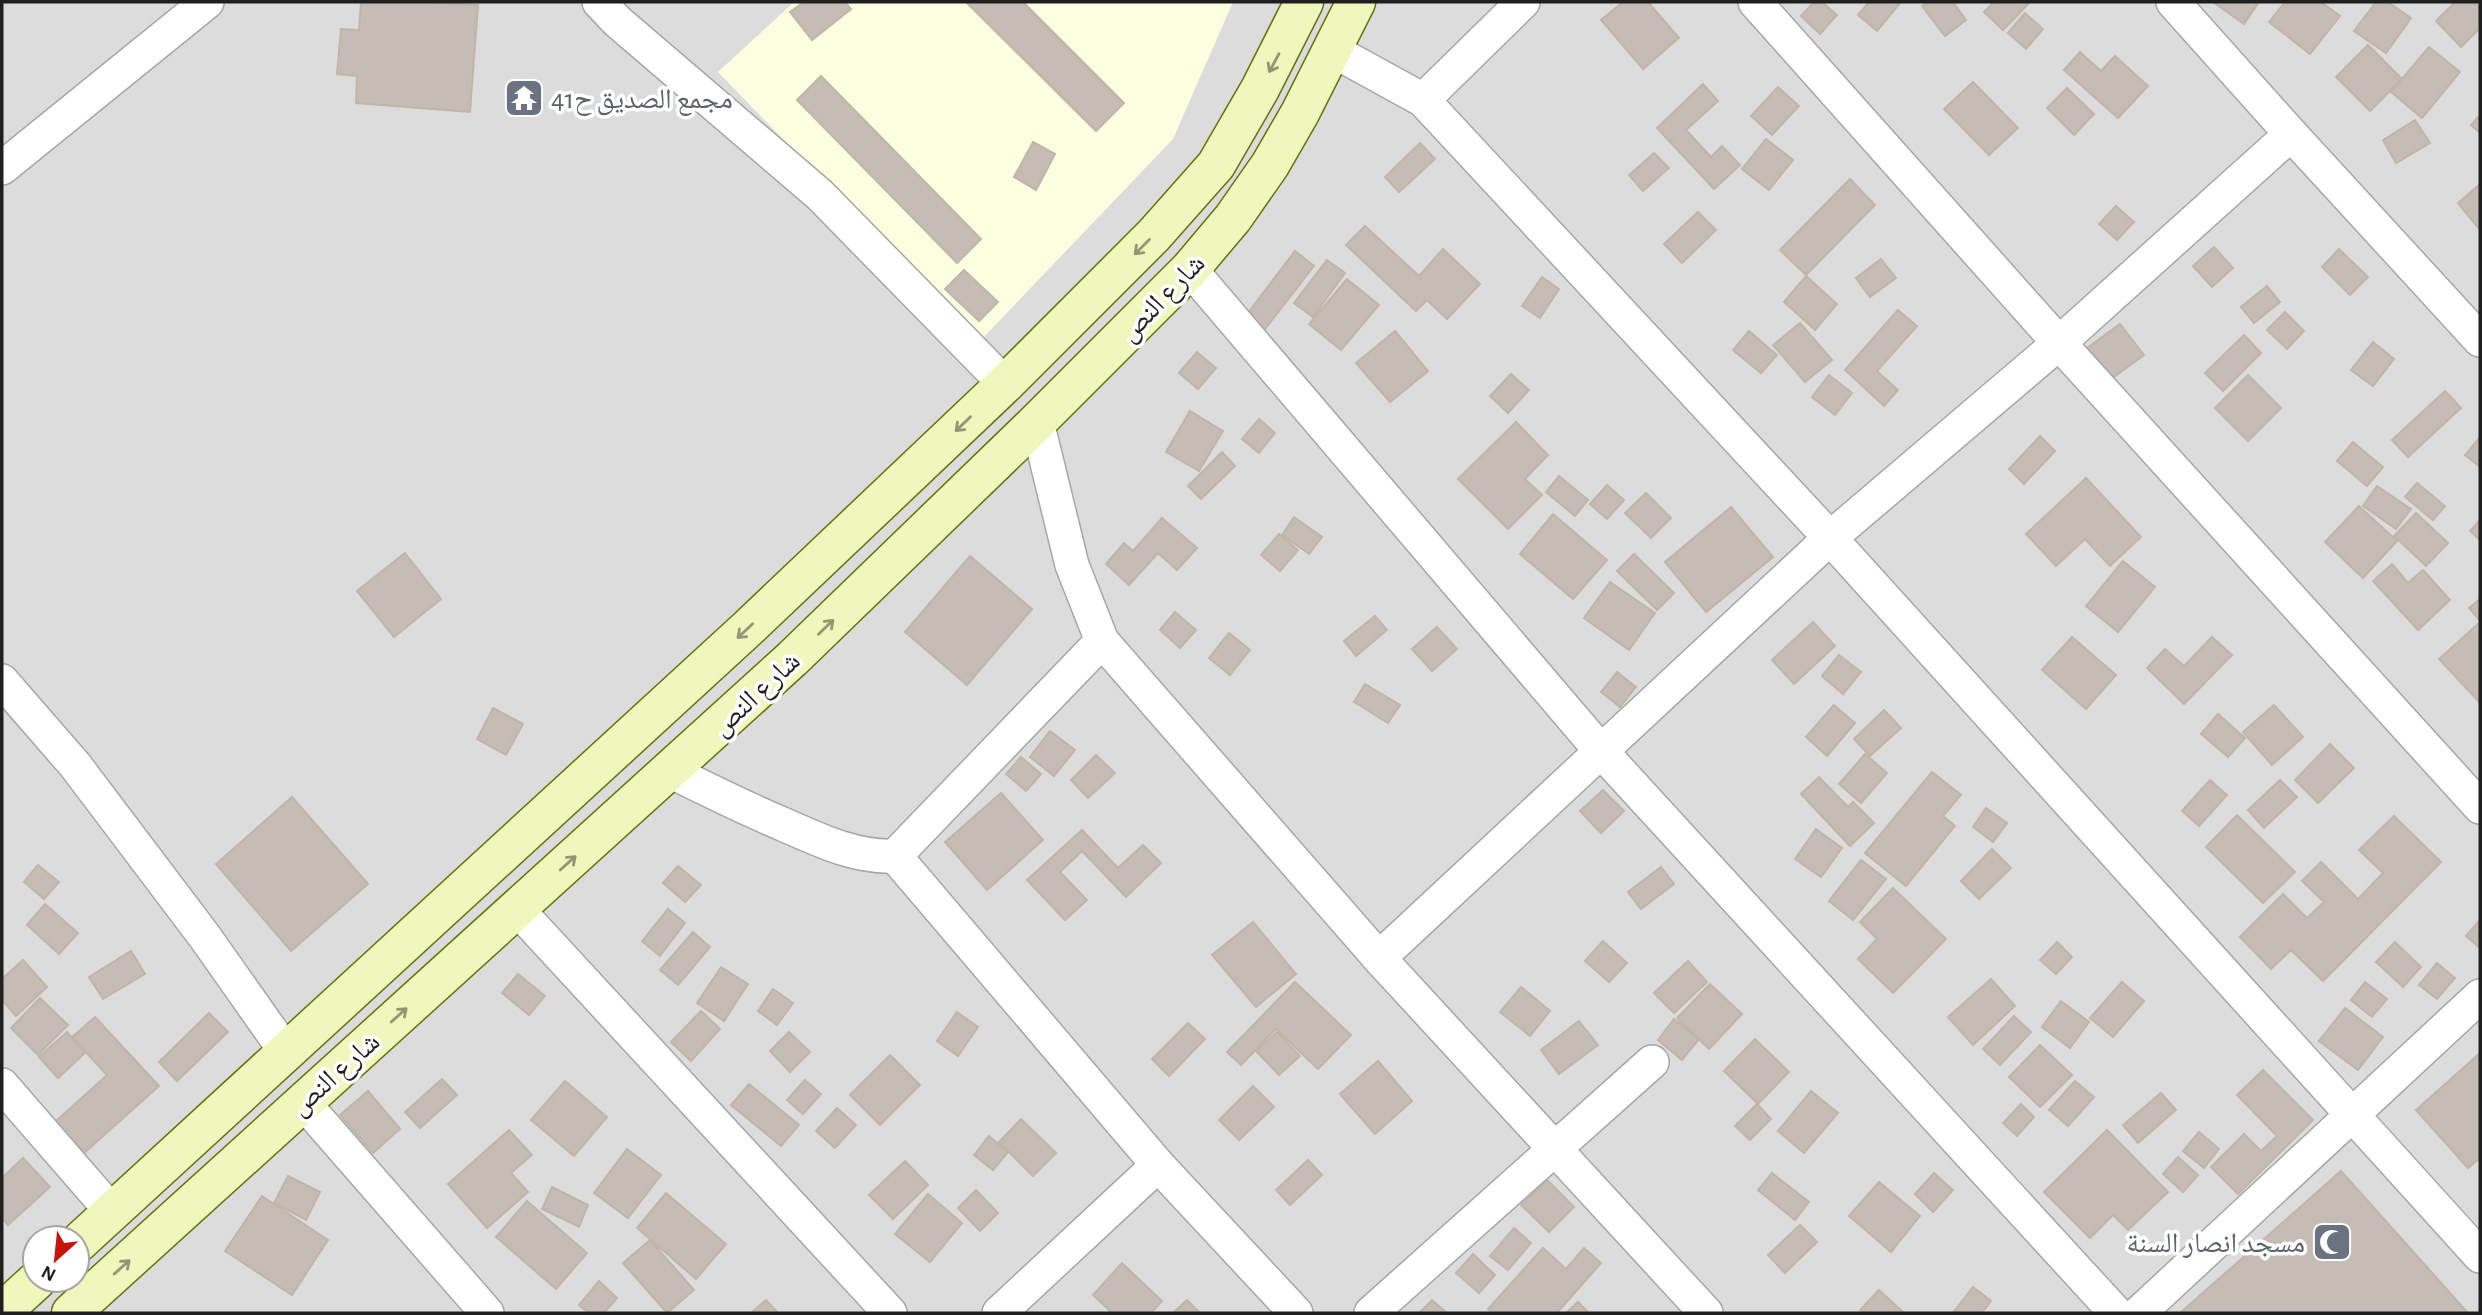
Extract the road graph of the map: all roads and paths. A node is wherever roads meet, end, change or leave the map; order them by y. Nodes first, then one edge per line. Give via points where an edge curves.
1 (599, 2) edge
2 (1304, 2) edge
3 (1356, 2) edge
4 (1523, 2) edge
5 (1755, 2) edge
6 (2173, 2) edge
7 (192, 7) edge
8 (1332, 50) junction
9 (1423, 100) junction
10 (2291, 134) junction
11 (2, 168) edge
12 (1190, 269) junction
13 (2475, 323) edge
14 (2059, 343) junction
15 (1004, 384) junction
16 (1037, 422) junction
17 (1830, 538) junction
18 (1102, 641) junction
19 (2, 681) edge
20 (1600, 750) junction
21 (670, 771) junction
22 (2480, 807) edge
23 (894, 856) junction
24 (517, 909) junction
25 (1379, 958) junction
26 (2480, 996) edge
27 (286, 1052) junction
28 (1651, 1062) dead end
29 (2, 1085) edge
30 (302, 1101) junction
31 (2352, 1115) junction
32 (1555, 1149) junction
33 (1158, 1165) junction
34 (113, 1213) junction
35 (91, 1232) edge
36 (2480, 1256) edge
37 (22, 1294) edge
38 (2, 1312) edge
39 (71, 1313) edge
40 (488, 1313) edge
41 (890, 1313) edge
42 (999, 1313) edge
43 (1296, 1313) edge
44 (1371, 1313) edge
45 (1706, 1313) edge
46 (2116, 1313) edge
47 (2139, 1313) edge

1 - 15 street via 820,195
2 -> 15 main road, شارع النص via 1216,165 1154,235
3 - 8 main road, شارع النص
4 - 9 street
5 - 14 street
6 - 10 street
7 - 11 street
8 - 9 street
8 - 12 main road, شارع النص via 1270,165
9 - 17 street
10 - 13 street
10 - 14 street
12 - 16 main road, شارع النص
12 - 20 street
14 - 17 street
14 - 22 street
15 -> 27 main road, شارع النص via 747,629
16 - 18 street via 1072,565
21 -> 16 main road, شارع النص
17 - 20 street
17 - 31 street
18 - 23 street
18 - 25 street
19 - 27 street via 75,765
20 - 25 street
20 - 46 street
21 - 23 street via 828,844 876,857
24 -> 21 main road, شارع النص
23 - 33 street
30 -> 24 main road, شارع النص
24 - 41 street
25 - 32 street
26 - 31 street
27 - 34 main road, شارع النص
28 - 32 street
29 - 34 street
39 -> 30 main road, شارع النص
30 - 40 street
31 - 36 street
31 - 47 street
32 - 44 street
32 - 45 street
33 - 42 street
33 - 43 street
34 - 35 main road, شارع النص
37 - 38 main road

